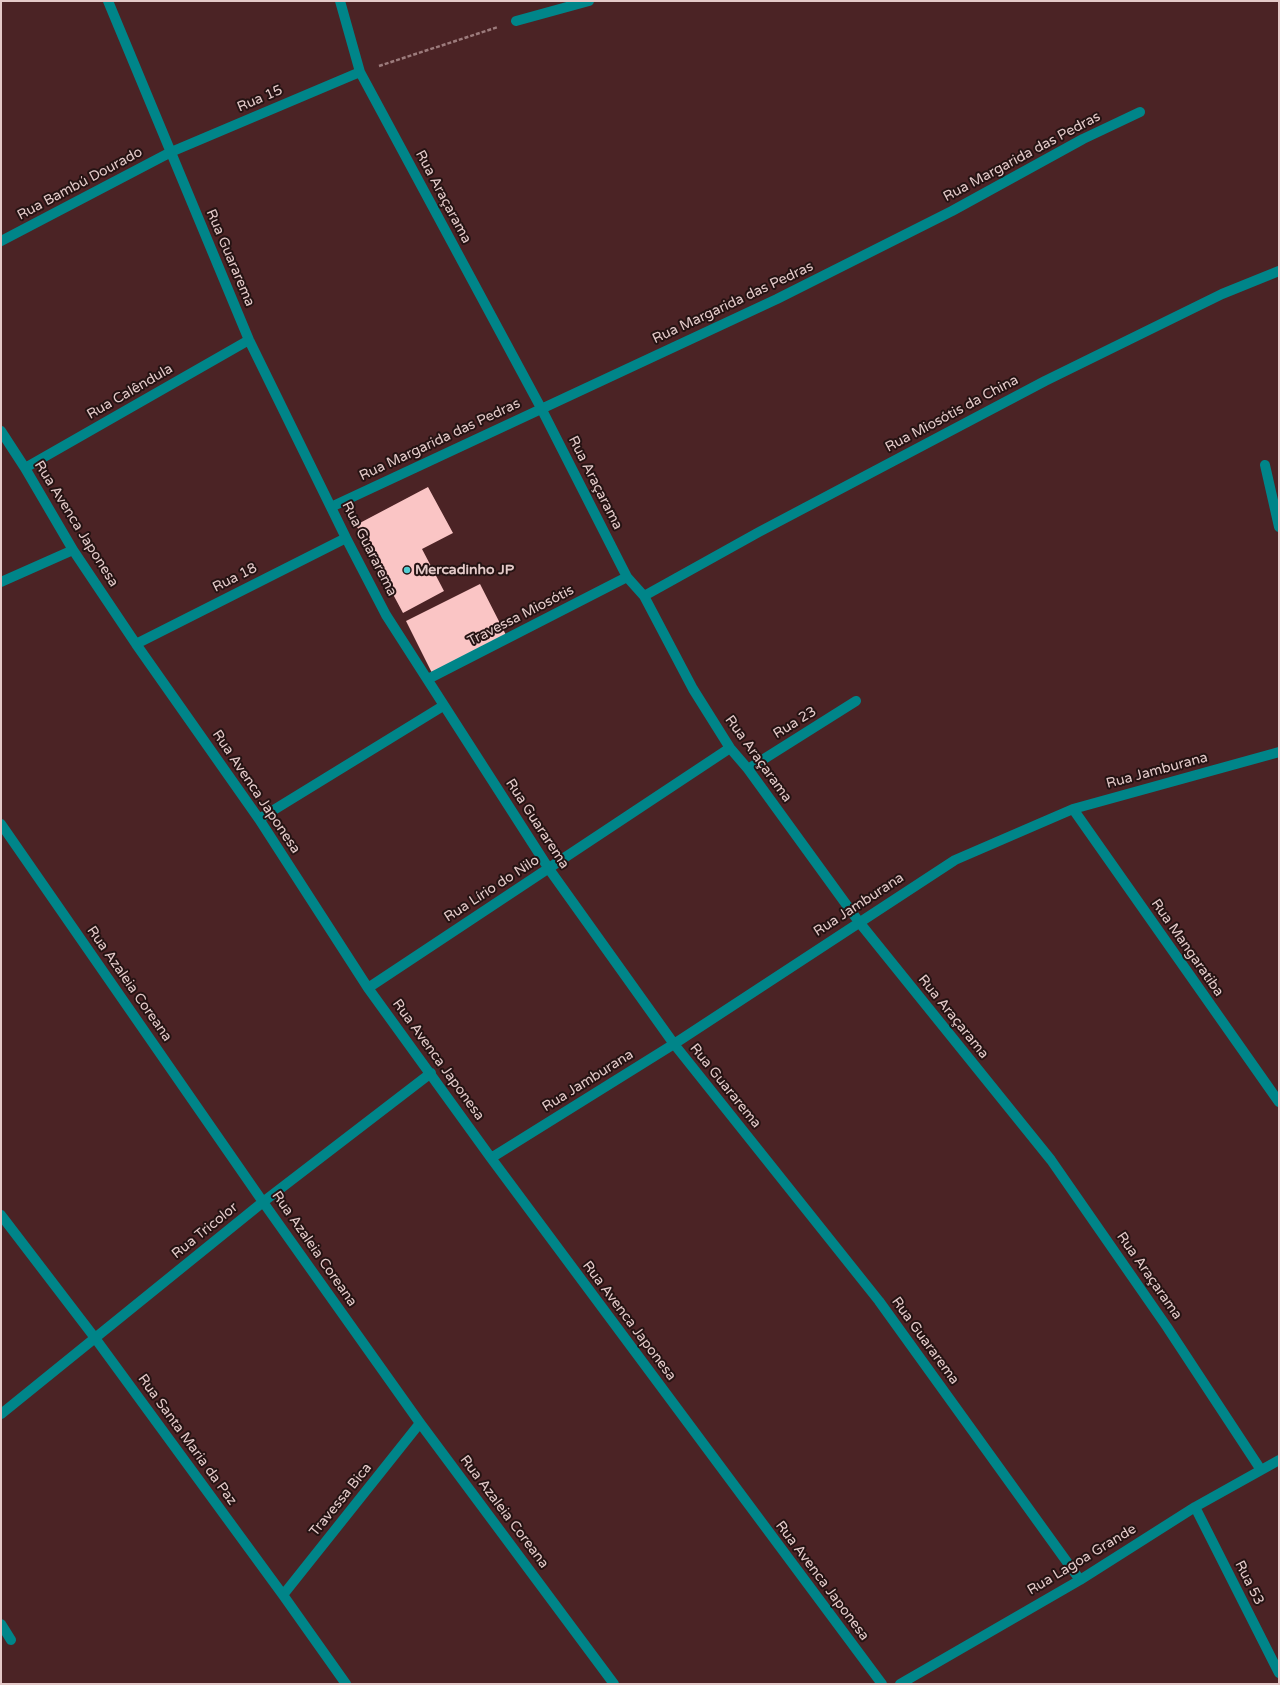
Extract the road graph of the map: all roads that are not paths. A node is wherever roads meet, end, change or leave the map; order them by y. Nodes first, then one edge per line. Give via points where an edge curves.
1 (108, 1) edge
2 (340, 1) edge
3 (589, 1) edge
4 (516, 21) road end
5 (360, 72) junction
6 (1140, 112) dead end
7 (172, 152) junction
8 (1, 241) edge
9 (1279, 271) edge
10 (249, 340) junction
11 (541, 408) junction
12 (1, 431) edge
13 (1266, 465) dead end
14 (25, 468) junction
15 (331, 506) junction
16 (1279, 527) edge
17 (346, 538) junction
18 (72, 550) junction
19 (627, 577) junction
20 (1, 582) edge
21 (644, 596) junction
22 (136, 644) junction
23 (428, 679) junction
24 (856, 701) dead end
25 (443, 706) junction
26 (730, 748) junction
27 (1279, 752) edge
28 (748, 769) junction
29 (1073, 809) junction
30 (259, 819) junction
31 (1, 824) edge
32 (548, 869) junction
33 (859, 922) junction
34 (368, 988) junction
35 (674, 1044) junction
36 (430, 1073) junction
37 (1279, 1102) edge
38 (491, 1158) junction
39 (263, 1202) junction
40 (1, 1214) edge
41 (95, 1338) junction
42 (1, 1414) edge
43 (420, 1423) junction
44 (1279, 1460) edge
45 (1261, 1470) junction
46 (1195, 1507) junction
47 (1080, 1580) junction
48 (283, 1595) junction
49 (1, 1624) edge
50 (11, 1640) dead end
51 (1279, 1673) edge
52 (346, 1684) edge
53 (614, 1684) edge
54 (882, 1684) edge
55 (900, 1684) edge

1 - 7 street, Rua Guararema
2 - 5 street, Rua Araçarama
3 - 4 street
5 - 7 street, Rua 15
5 - 11 street, Rua Araçarama
6 - 11 street, Rua Margarida das Pedras via 1083,139 952,211 777,299
7 - 8 street, Rua Bambú Dourado
7 - 10 street, Rua Guararema
9 - 21 street, Rua Miosótis da China via 1222,294 1045,381 759,532
10 - 14 street, Rua Calêndula
10 - 15 street, Rua Guararema
11 - 15 street, Rua Margarida das Pedras
11 - 19 street, Rua Araçarama
12 - 14 street, Rua Avenca Japonesa
13 - 16 street
14 - 18 street, Rua Avenca Japonesa
15 - 17 street, Rua Guararema
17 - 22 street, Rua 18
17 - 23 street, Rua Guararema via 386,615
18 - 20 street
18 - 22 street, Rua Avenca Japonesa
19 - 21 street, Rua Araçarama
19 - 23 street, Travessa Miosótis
21 - 26 street, Rua Araçarama via 693,689
22 - 30 street, Rua Avenca Japonesa
23 - 25 street, Rua Guararema
24 - 28 street, Rua 23
25 - 30 street
25 - 32 street, Rua Guararema
26 - 28 street, Rua Araçarama
26 - 32 street, Rua Lírio do Nilo
27 - 29 street, Rua Jamburana
28 - 33 street, Rua Araçarama
29 - 33 street, Rua Jamburana via 956,860
29 - 37 street, Rua Mangaratiba
30 - 34 street, Rua Avenca Japonesa
31 - 39 street, Rua Azaleia Coreana
32 - 34 street, Rua Lírio do Nilo
32 - 35 street, Rua Guararema
33 - 35 street, Rua Jamburana
33 - 45 street, Rua Araçarama via 1051,1160 1167,1327
34 - 36 street, Rua Avenca Japonesa
35 - 38 street, Rua Jamburana
35 - 47 street, Rua Guararema via 879,1301
36 - 38 street, Rua Avenca Japonesa
36 - 39 street, Rua Tricolor
38 - 54 street, Rua Avenca Japonesa
39 - 41 street, Rua Tricolor
39 - 43 street, Rua Azaleia Coreana
40 - 41 street, Rua Santa Maria da Paz
41 - 42 street, Rua Tricolor
41 - 48 street, Rua Santa Maria da Paz
43 - 48 street, Travessa Bica
43 - 53 street, Rua Azaleia Coreana
44 - 45 street, Rua Lagoa Grande
45 - 46 street, Rua Lagoa Grande
46 - 47 street, Rua Lagoa Grande
46 - 51 street, Rua 53
47 - 55 street, Rua Lagoa Grande
48 - 52 street, Rua Santa Maria da Paz
49 - 50 street

